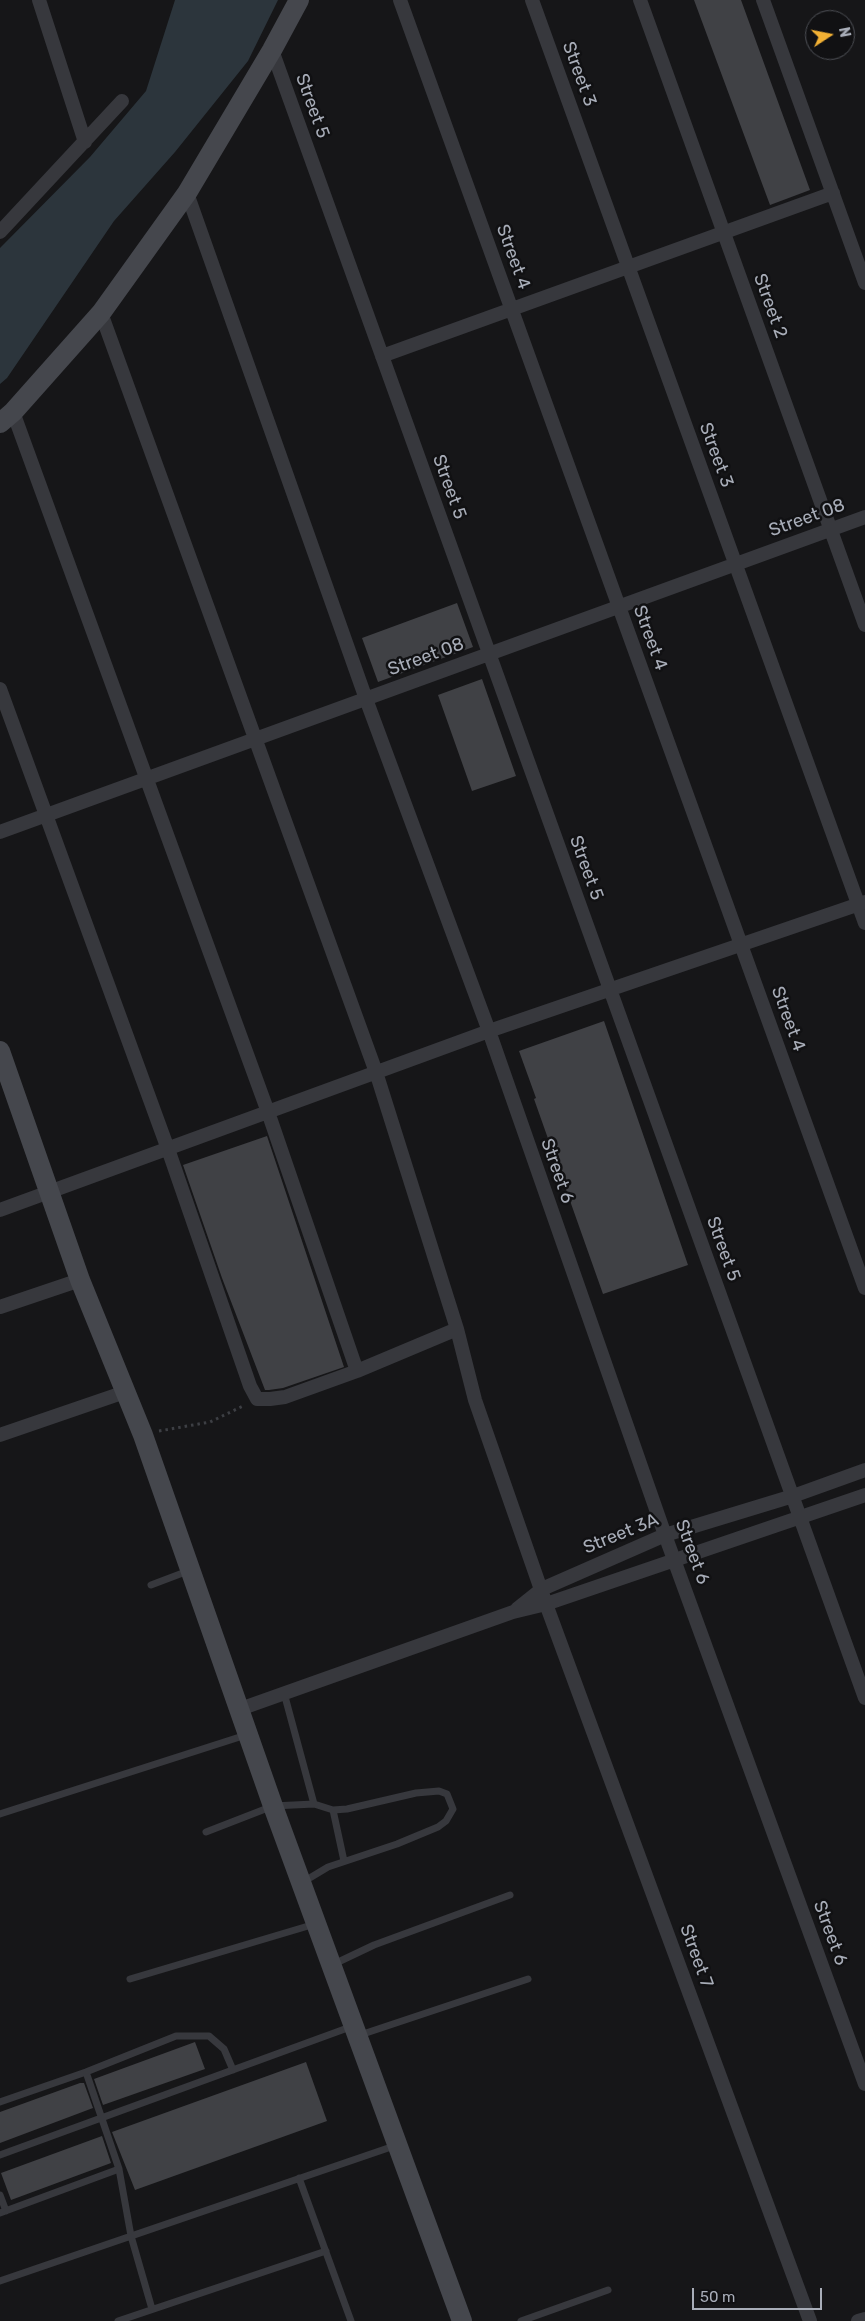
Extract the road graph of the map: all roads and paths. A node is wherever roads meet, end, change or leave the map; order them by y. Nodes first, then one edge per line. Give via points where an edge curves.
1 (39, 0) edge
2 (299, 0) edge
3 (400, 0) edge
4 (532, 0) edge
5 (640, 0) edge
6 (763, 0) edge
7 (272, 50) junction
8 (122, 101) dead end
9 (85, 142) junction
10 (834, 192) junction
11 (187, 193) junction
12 (0, 232) edge
13 (724, 232) junction
14 (628, 267) junction
15 (864, 277) edge
16 (512, 309) junction
17 (101, 313) junction
18 (382, 356) junction
19 (7, 418) edge
20 (865, 517) edge
21 (830, 529) junction
22 (735, 564) junction
23 (619, 606) junction
24 (865, 625) edge
25 (489, 654) junction
26 (0, 689) edge
27 (366, 699) junction
28 (255, 739) junction
29 (147, 779) junction
30 (46, 816) junction
31 (0, 832) edge
32 (862, 903) edge
33 (865, 923) edge
34 (741, 943) junction
35 (610, 989) junction
36 (489, 1031) junction
37 (0, 1051) edge
38 (376, 1072) junction
39 (268, 1112) junction
40 (168, 1149) junction
41 (49, 1193) junction
42 (0, 1210) edge
43 (80, 1280) junction
44 (865, 1288) edge
45 (0, 1307) edge
46 (457, 1329) junction
47 (357, 1371) junction
48 (125, 1392) junction
49 (257, 1399) junction
50 (0, 1435) edge
51 (142, 1435) junction
52 (865, 1470) edge
53 (865, 1495) edge
54 (792, 1496) junction
55 (800, 1518) junction
56 (665, 1535) junction
57 (674, 1560) junction
58 (191, 1570) junction
59 (151, 1585) dead end
60 (542, 1589) junction
61 (546, 1604) junction
62 (513, 1612) junction
63 (284, 1693) junction
64 (865, 1698) edge
65 (240, 1709) junction
66 (248, 1734) junction
67 (314, 1804) junction
68 (273, 1806) junction
69 (334, 1810) junction
70 (0, 1814) edge
71 (206, 1832) dead end
72 (344, 1861) junction
73 (301, 1884) junction
74 (510, 1895) dead end
75 (316, 1923) junction
76 (331, 1966) junction
77 (528, 1979) dead end
78 (130, 1980) dead end
79 (355, 2031) junction
80 (233, 2070) junction
81 (86, 2072) junction
82 (865, 2084) edge
83 (0, 2102) edge
84 (101, 2118) junction
85 (397, 2145) junction
86 (0, 2155) edge
87 (119, 2170) junction
88 (299, 2178) junction
89 (0, 2195) edge
90 (3, 2212) edge
91 (131, 2236) junction
92 (326, 2251) junction
93 (0, 2281) edge
94 (608, 2290) dead end
95 (152, 2310) junction
96 (865, 2319) edge
97 (118, 2321) edge
98 (351, 2321) edge
99 (462, 2321) edge
100 (521, 2321) edge
101 (810, 2321) edge
102 (858, 2321) edge

1 - 9 street
2 - 7 street
3 - 16 street, Street 4
4 - 14 street, Street 3
5 - 13 street, Street 2
6 - 10 street
7 - 11 street
7 - 18 street, Street 5
8 - 9 street
9 - 12 street
10 - 13 street
10 - 15 street
11 - 17 street
11 - 27 street, Street 6
13 - 14 street
13 - 21 street, Street 2
14 - 16 street
14 - 22 street, Street 3
16 - 18 street
16 - 23 street, Street 4
17 - 19 street
17 - 28 street, Street 7
18 - 25 street, Street 5
19 - 29 street
20 - 21 street, Street 08
21 - 22 street, Street 08
21 - 24 street, Street 2
22 - 23 street, Street 08
22 - 32 street, Street 3
23 - 25 street, Street 08
23 - 34 street, Street 4
25 - 27 street, Street 08
25 - 35 street, Street 5
26 - 30 street
27 - 28 street, Street 08
27 - 36 street, Street 6
28 - 29 street, Street 08
28 - 38 street, Street 7
29 - 30 street, Street 08
29 - 39 street
30 - 31 street, Street 08
30 - 40 street
32 - 33 street, Street 3
32 - 34 street
34 - 35 street
34 - 44 street, Street 4
35 - 36 street
35 - 54 street, Street 5
36 - 38 street
36 - 56 street, Street 6
37 - 41 street
38 - 39 street
38 - 46 street, Street 7
39 - 40 street
39 - 47 street
40 - 41 street
40 - 49 street
41 - 42 street
41 - 43 street
43 - 45 street
43 - 48 street
46 - 47 street
46 - 60 street, Street 7 via 476,1400
47 - 49 street via 285,1397
48 - 50 street
48 - 51 street
49 - 51 path via 210,1422
51 - 58 street
52 - 54 street, Street 3A
53 - 55 street, Street 3A
54 - 55 street, Street 5
54 - 56 street, Street 3A
55 - 57 street, Street 3A
55 - 64 street, Street 5
56 - 57 street, Street 6
56 - 60 street, Street 3A
57 - 61 street, Street 3A
57 - 82 street, Street 6
58 - 59 lane
58 - 65 street
60 - 61 street, Street 7
60 - 62 street, Street 3A
61 - 62 street, Street 3A
61 - 101 street, Street 7
62 - 63 street, Street 3A
63 - 65 street, Street 3A
63 - 67 lane
65 - 66 street
66 - 68 street
66 - 70 lane
67 - 68 lane
67 - 69 lane
68 - 71 lane
68 - 73 street
69 - 72 lane
69 - 72 lane via 439,1791 447,1794 452,1809 446,1821 438,1827
72 - 73 lane via 328,1866
73 - 75 street
74 - 76 lane via 374,1945
75 - 76 street
75 - 78 lane
76 - 79 street
77 - 79 lane
79 - 80 lane
79 - 85 street
80 - 81 lane via 217,2041 194,2034 176,2036
80 - 84 lane
81 - 83 lane
81 - 84 lane
84 - 86 lane
84 - 87 lane
85 - 88 lane
85 - 99 street
87 - 90 lane
87 - 91 lane
88 - 91 lane
88 - 92 lane
89 - 90 lane
91 - 93 lane
91 - 95 lane
92 - 95 lane
92 - 98 lane
94 - 100 lane
95 - 97 lane
96 - 102 street

